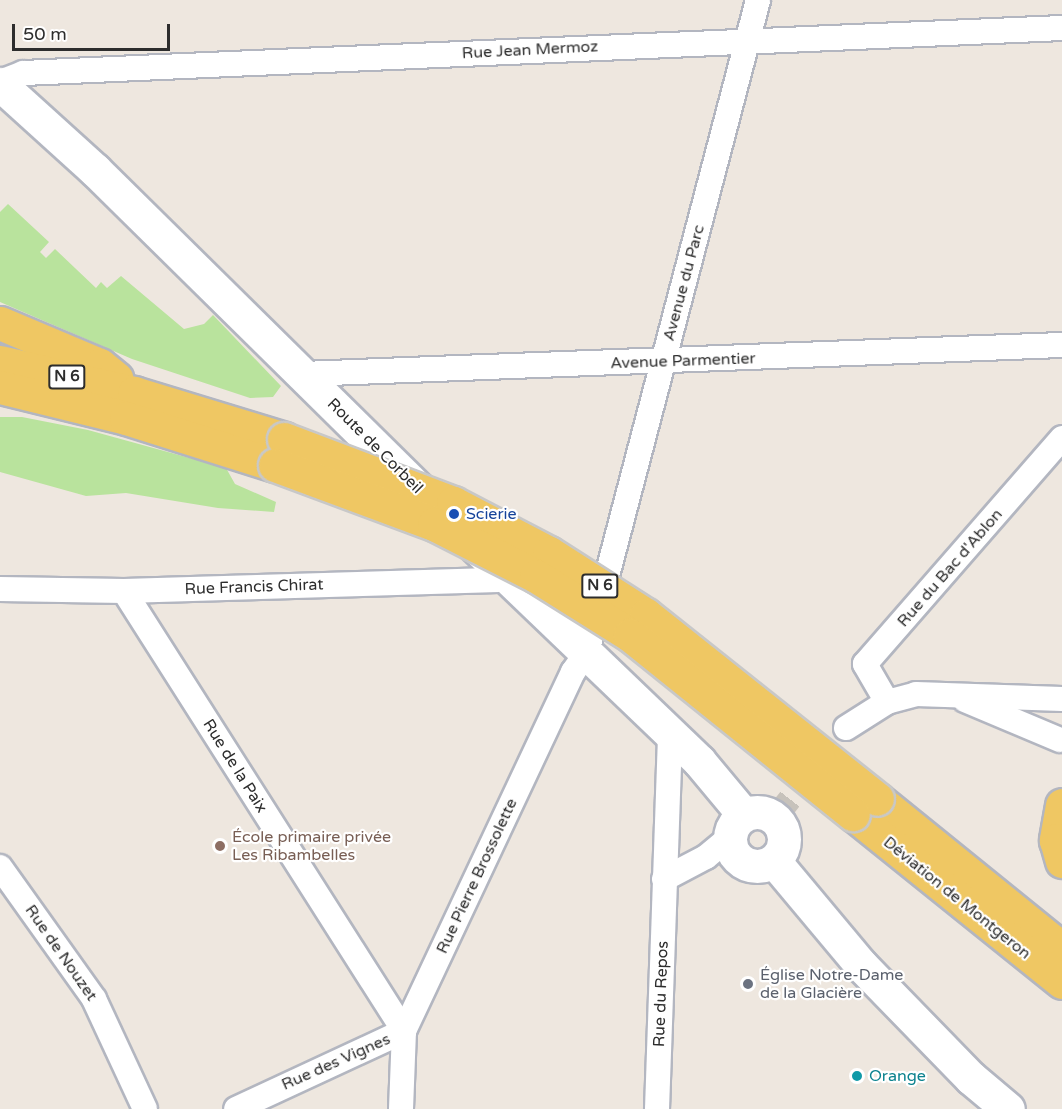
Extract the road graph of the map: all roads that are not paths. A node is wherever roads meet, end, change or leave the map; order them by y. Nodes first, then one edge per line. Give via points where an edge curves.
1 (758, 0) edge
2 (1062, 28) edge
3 (747, 40) junction
4 (0, 83) edge
5 (0, 323) edge
6 (1062, 345) edge
7 (0, 362) edge
8 (663, 363) junction
9 (303, 374) junction
10 (0, 387) edge
11 (134, 393) junction
12 (39, 397) junction
13 (0, 410) edge
14 (1062, 438) edge
15 (279, 452) junction
16 (608, 566) junction
17 (508, 581) junction
18 (0, 589) edge
19 (124, 591) junction
20 (587, 652) junction
21 (946, 693) junction
22 (1062, 699) edge
23 (887, 702) junction
24 (846, 728) tunnel mouth
25 (670, 732) junction
26 (1061, 737) edge
27 (1062, 805) edge
28 (865, 806) junction
29 (737, 826) junction
30 (774, 861) junction
31 (1062, 861) edge
32 (0, 867) edge
33 (664, 879) junction
34 (1062, 949) edge
35 (861, 964) junction
36 (1062, 982) edge
37 (404, 1031) junction
38 (145, 1109) edge
39 (236, 1109) edge
40 (401, 1109) edge
41 (657, 1109) edge
42 (983, 1109) edge
43 (1008, 1109) edge

1 - 3 street, Avenue du Parc
2 - 3 street, Rue Jean Mermoz
3 - 4 street, Rue Jean Mermoz via 23,73
3 - 8 street, Avenue du Parc
4 - 9 main road, Route de Corbeil via 95,170
5 - 11 main road via 100,365
6 - 8 street, Avenue Parmentier
7 - 11 main road, N 6
8 - 9 street, Avenue Parmentier
8 - 16 street, Avenue du Parc
9 - 17 main road, Route de Corbeil
10 - 12 main road, N 6
11 - 15 main road, N 6
12 - 13 main road
12 - 15 main road, N 6
14 - 23 street, Rue du Bac d'Ablon via 865,664
15 - 28 main road, N 6, bridge via 453,503 549,553 646,615
16 - 17 street
16 - 20 street, Avenue du Parc
17 - 19 street, Rue Francis Chirat
17 - 20 main road, Route de Corbeil
18 - 19 street, Rue Francis Chirat
19 - 37 street, Rue de la Paix
20 - 25 main road, Route de Corbeil
20 - 37 street, Rue Pierre Brossolette via 573,672
21 - 22 street
21 - 23 street via 916,694
21 - 26 street
23 - 24 street
25 - 29 main road, Route de Corbeil
25 - 33 street, Rue du Repos
27 - 31 main road via 1056,840
28 - 34 main road, Déviation de Montgeron / N 6
28 - 36 main road, Déviation de Montgeron / N 6
29 - 30 main road via 741,862 757,867
29 - 30 main road via 762,812 780,824 785,840
29 - 33 street via 706,857
30 - 35 main road
32 - 38 street, Rue de Nouzet via 94,999
33 - 41 street, Rue du Repos
35 - 42 main road via 926,1052
35 - 43 main road via 971,1078
37 - 39 street, Rue des Vignes
37 - 40 street, Rue Pierre Brossolette

